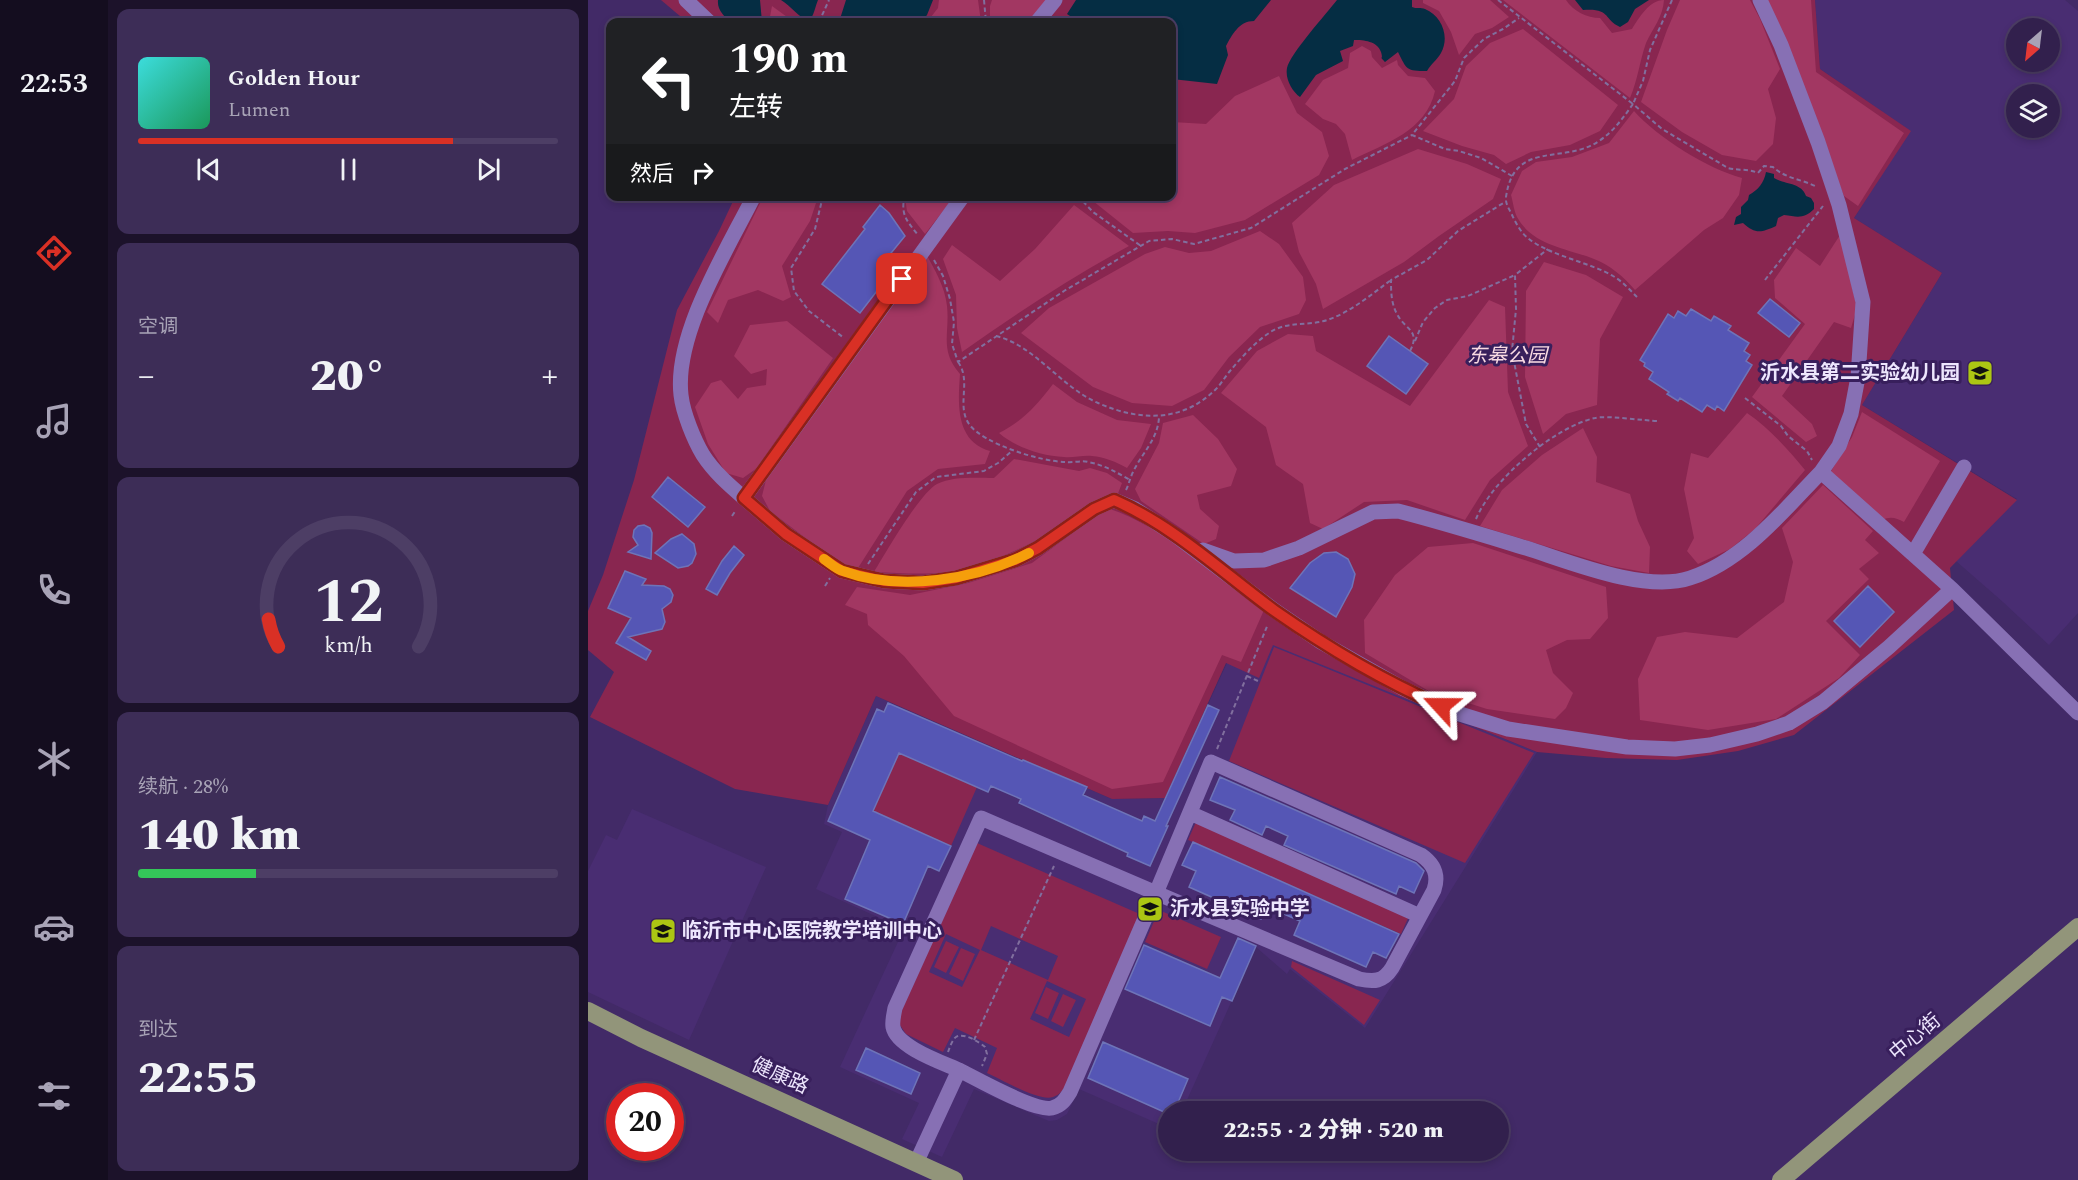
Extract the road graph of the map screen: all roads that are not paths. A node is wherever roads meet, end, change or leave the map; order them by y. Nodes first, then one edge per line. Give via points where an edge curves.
1 (686, 0) edge
2 (1054, 0) edge
3 (1760, 0) edge
4 (705, 18) edge
5 (1040, 18) edge
6 (752, 201) edge
7 (959, 201) edge
8 (1964, 467) dead end
9 (1821, 472) junction
10 (744, 498) junction
11 (1187, 544) junction
12 (1913, 554) junction
13 (1952, 589) junction
14 (2078, 713) edge
15 (1190, 813) junction
16 (1156, 893) junction
17 (1420, 916) junction
18 (2078, 927) edge
19 (588, 1011) edge
20 (959, 1071) junction
21 (915, 1163) junction
22 (954, 1180) edge
23 (1781, 1180) edge

1 - 4 street
2 - 5 street
3 - 9 street via 1797,88 1863,302 1858,377 1851,414 1839,446
6 - 10 street via 690,329 682,362 681,396 703,455
7 - 10 street
8 - 12 street
9 - 11 street via 1757,537 1719,564 1690,578 1659,582 1612,575 1398,511 1373,512 1299,548 1264,560 1234,561
9 - 12 street
10 - 11 street via 786,534 842,571 884,581 923,583 956,578 1015,560 1114,500 1135,509
11 - 13 street via 1321,642 1404,689 1460,714 1508,729 1627,747 1675,749 1710,745 1789,723 1823,702
12 - 13 street
13 - 14 street
15 - 16 street
15 - 17 street
15 - 17 street via 1211,762 1411,850 1429,860 1437,882
16 - 17 street via 1369,981 1388,975
16 - 20 street via 1066,1099 1053,1108 1038,1107
16 - 20 street via 981,818 895,1008 893,1027 904,1044
18 - 23 main road, 中心街
19 - 21 main road, 健康路
20 - 21 street
21 - 22 main road, 健康路

